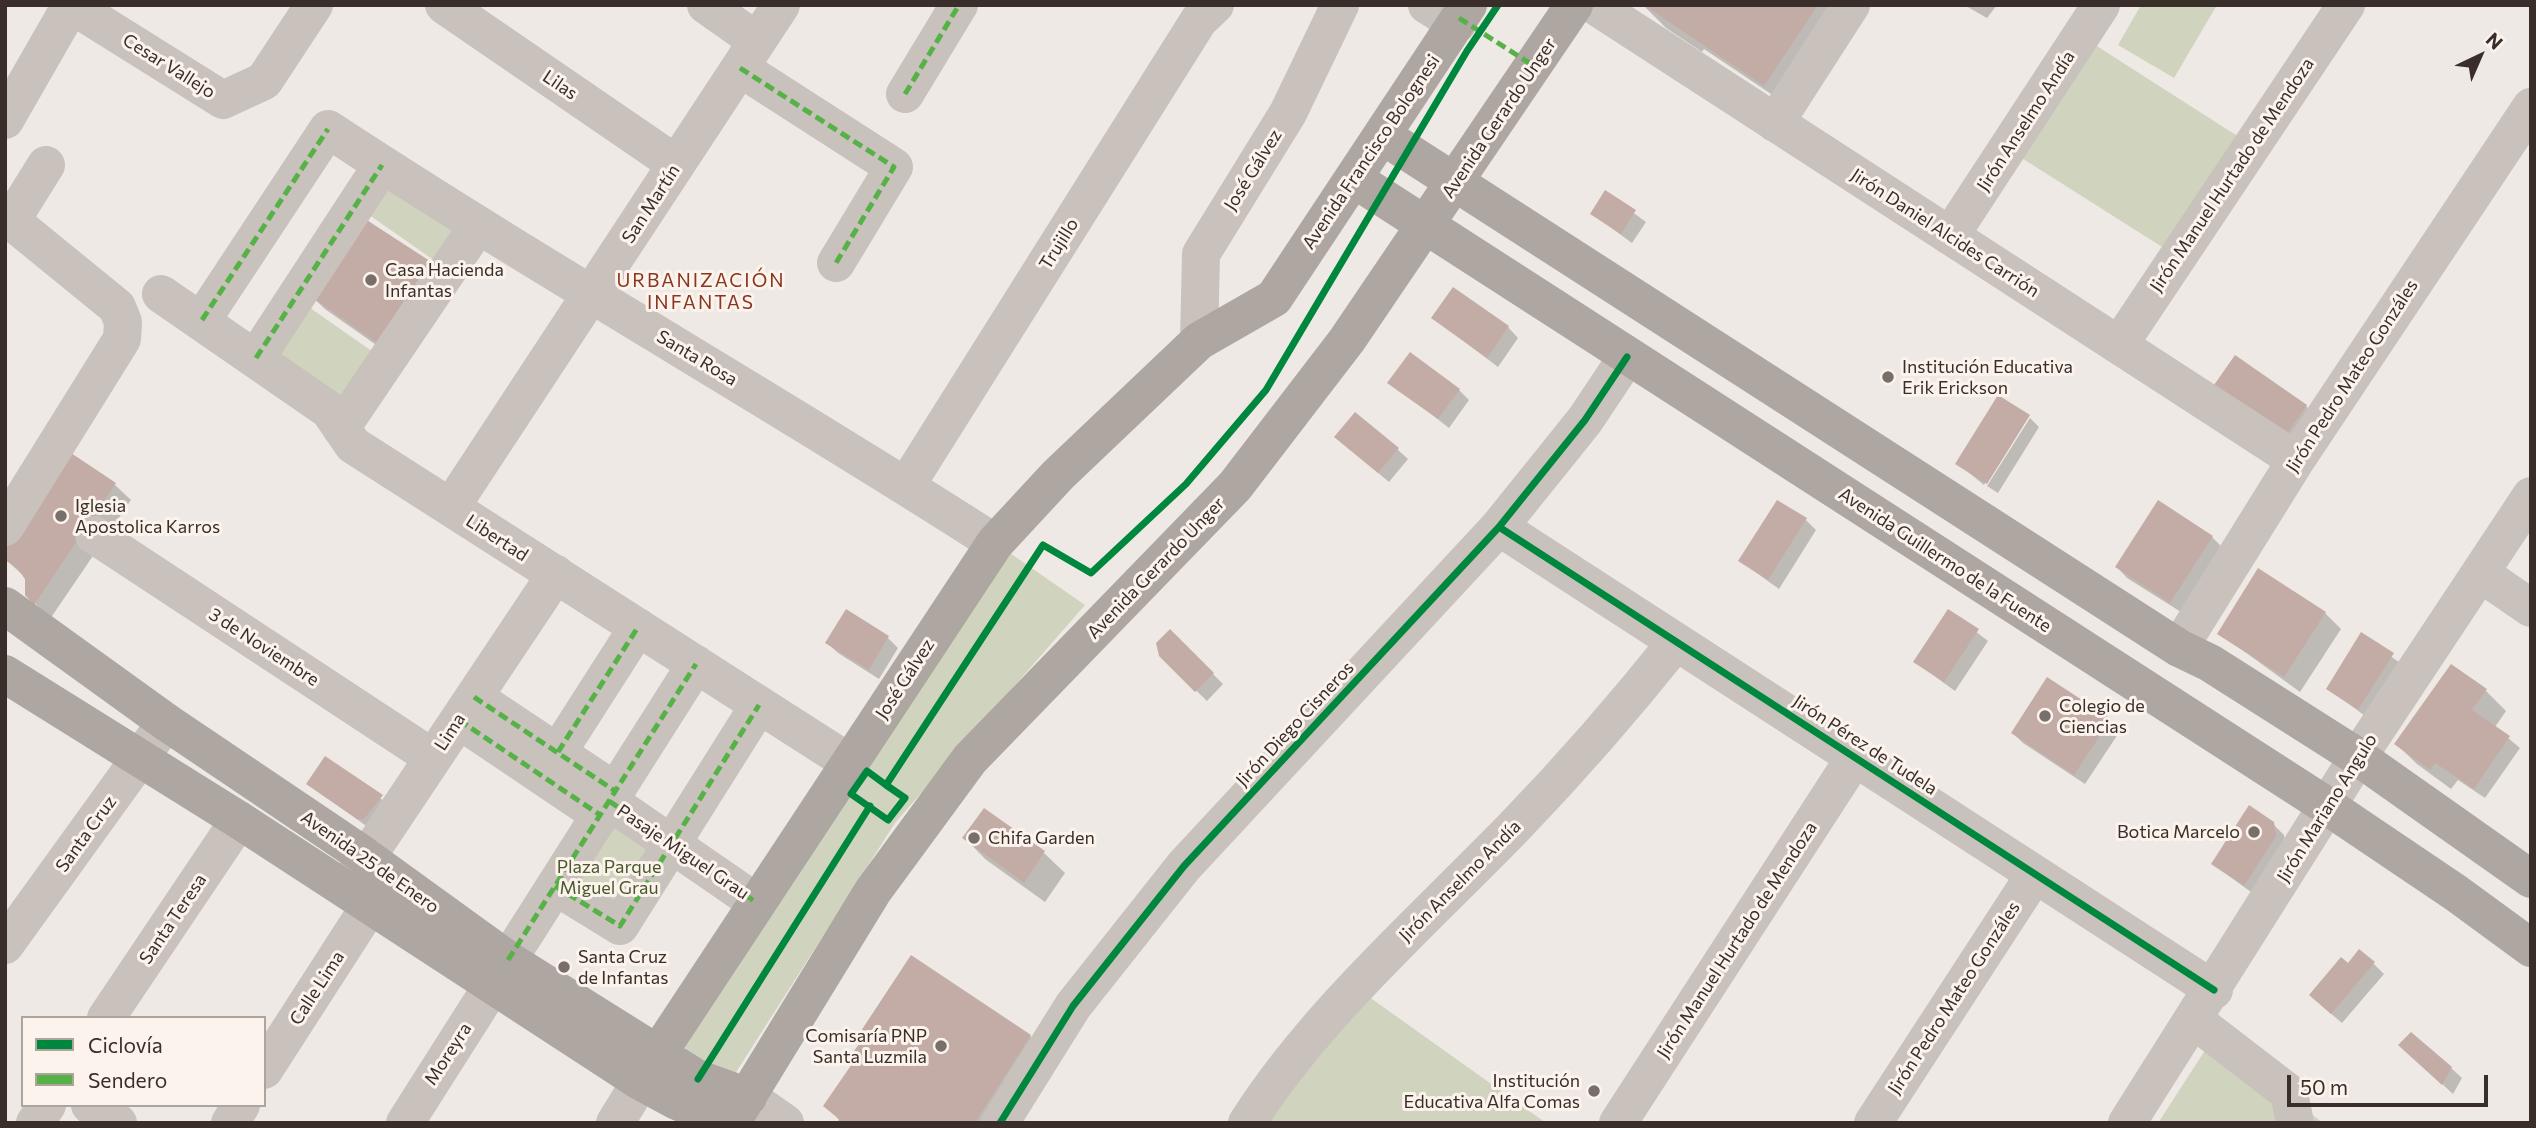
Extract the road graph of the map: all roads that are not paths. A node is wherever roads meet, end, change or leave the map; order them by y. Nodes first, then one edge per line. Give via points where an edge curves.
1 (71, 5) edge
2 (314, 5) edge
3 (444, 5) edge
4 (706, 5) edge
5 (781, 5) edge
6 (959, 5) edge
7 (1340, 5) edge
8 (1574, 5) edge
9 (1594, 5) edge
10 (1852, 5) edge
11 (2101, 5) edge
12 (2346, 5) edge
13 (1197, 10) edge
14 (1451, 11) edge
15 (749, 55) junction
16 (905, 94) dead end
17 (2531, 107) edge
18 (5, 120) edge
19 (1775, 123) junction
20 (1383, 136) junction
21 (676, 164) junction
22 (46, 165) dead end
23 (382, 165) junction
24 (1354, 179) junction
25 (1456, 183) junction
26 (1427, 225) junction
27 (477, 227) junction
28 (1950, 236) junction
29 (836, 262) dead end
30 (592, 293) junction
31 (161, 295) dead end
32 (1274, 298) joint
33 (202, 320) junction
34 (1199, 341) junction
35 (2119, 345) junction
36 (1628, 357) junction
37 (256, 358) junction
38 (341, 428) junction
39 (2296, 460) junction
40 (906, 485) junction
41 (2531, 496) edge
42 (451, 507) junction
43 (5, 527) edge
44 (1499, 527) junction
45 (94, 535) dead end
46 (995, 543) junction
47 (2480, 573) junction
48 (556, 574) junction
49 (5, 606) edge
50 (2531, 608) edge
51 (638, 627) junction
52 (1676, 642) junction
53 (2179, 648) junction
54 (696, 664) junction
55 (5, 674) edge
56 (759, 705) junction
57 (466, 708) junction
58 (166, 722) junction
59 (558, 752) junction
60 (1854, 757) junction
61 (2358, 757) junction
62 (141, 758) junction
63 (433, 758) junction
64 (850, 763) junction
65 (608, 802) junction
66 (2327, 806) junction
67 (239, 820) junction
68 (671, 844) junction
69 (367, 858) junction
70 (2035, 874) junction
71 (2531, 879) edge
72 (555, 886) junction
73 (357, 899) junction
74 (757, 903) junction
75 (5, 945) edge
76 (2531, 948) edge
77 (500, 973) junction
78 (2204, 1005) junction
79 (107, 1016) edge
80 (266, 1066) edge
81 (648, 1068) junction
82 (46, 1107) edge
83 (93, 1107) edge
84 (241, 1107) edge
85 (735, 1114) edge
86 (35, 1123) edge
87 (118, 1123) edge
88 (230, 1123) edge
89 (405, 1123) edge
90 (615, 1123) edge
91 (785, 1123) edge
92 (1000, 1123) edge
93 (1247, 1123) edge
94 (1618, 1123) edge
95 (1873, 1123) edge
96 (2127, 1123) edge
97 (2295, 1123) edge

1 - 2 street, Cesar Vallejo via 223,100 264,81
1 - 18 street
3 - 21 street, Lilas
4 - 15 street
5 - 15 street, San Martín
6 - 16 street
7 - 34 street, José Gálvez via 1288,113 1201,254
8 - 25 main road, Avenida Gerardo Unger
9 - 19 street, Jirón Daniel Alcides Carrión
10 - 19 street
11 - 28 street, Jirón Anselmo Andía
12 - 35 street, Jirón Manuel Hurtado de Mendoza
13 - 40 street, Trujillo
14 - 20 main road, Avenida Francisco Bolognesi
15 - 21 street, San Martín
15 - 29 street via 894,167
17 - 39 street, Jirón Pedro Mateo Gonzáles
19 - 28 street, Jirón Daniel Alcides Carrión
20 - 24 main road, Avenida Francisco Bolognesi
20 - 25 main road
21 - 30 street, San Martín
22 - 43 street via 16,213 20,228 117,307 123,322 122,339
23 - 27 street, Santa Rosa
23 - 33 street, Santa Rosa via 328,130
23 - 37 street
24 - 26 main road, Avenida Guillermo de la Fuente
24 - 32 main road, Avenida Francisco Bolognesi
25 - 26 main road, Avenida Gerardo Unger
25 - 53 main road
26 - 36 main road, Avenida Guillermo de la Fuente
26 - 85 main road, Avenida Gerardo Unger via 1347,340 1234,486 970,759 873,891
27 - 30 street, Santa Rosa
27 - 38 street
28 - 35 street, Jirón Daniel Alcides Carrión
30 - 40 street, Santa Rosa
30 - 42 street, San Martín
31 - 33 street, Libertad
32 - 34 main road, José Gálvez
33 - 37 street, Libertad
34 - 46 main road, José Gálvez via 1058,475
35 - 39 street, Jirón Daniel Alcides Carrión
36 - 44 street, Jirón Diego Cisneros via 1585,420
36 - 66 main road, Avenida Guillermo de la Fuente
37 - 38 street, Libertad via 329,410
38 - 42 street, Libertad via 353,444
39 - 53 street, Jirón Pedro Mateo Gonzáles
40 - 46 street, Santa Rosa
41 - 47 street, Jirón Mariano Angulo
42 - 48 street, Libertad
44 - 52 street, Jirón Pérez de Tudela
44 - 92 street, Jirón Diego Cisneros via 1184,866 1073,1006
45 - 63 street, 3 de Noviembre
46 - 64 main road, José Gálvez
47 - 50 street
47 - 61 street, Jirón Mariano Angulo
48 - 51 street, Libertad
48 - 57 street, Lima
49 - 58 main road, Avenida 25 de Enero
51 - 54 street, Libertad
51 - 59 street
52 - 60 street, Jirón Pérez de Tudela
52 - 93 street, Jirón Anselmo Andía via 1605,730 1400,940 1273,1083
53 - 61 main road
54 - 56 street, Libertad
54 - 65 street, Pasaje Miguel Grau
55 - 62 main road, Avenida 25 de Enero
56 - 64 street, Libertad
56 - 68 street
57 - 59 street, Pasaje Miguel Grau
57 - 63 street, Lima
57 - 65 street, Pasaje Miguel Grau
58 - 62 street, Santa Cruz
58 - 69 main road, Avenida 25 de Enero
59 - 65 street, Pasaje Miguel Grau
60 - 70 street, Jirón Pérez de Tudela
60 - 94 street, Jirón Manuel Hurtado de Mendoza
61 - 66 street, Jirón Mariano Angulo
61 - 71 main road
62 - 67 main road, Avenida 25 de Enero
62 - 75 street, Santa Cruz
63 - 69 street, Lima
64 - 74 main road, José Gálvez
65 - 68 street, Pasaje Miguel Grau
65 - 72 street, Pasaje Miguel Grau
66 - 76 main road, Avenida Guillermo de la Fuente
66 - 78 street, Jirón Mariano Angulo
67 - 73 main road, Avenida 25 de Enero
67 - 79 street, Santa Teresa
68 - 72 street via 620,926
68 - 74 street, Pasaje Miguel Grau
69 - 73 street, Lima
69 - 77 main road, Avenida 25 de Enero
70 - 78 street, Jirón Pérez de Tudela
70 - 95 street, Jirón Pedro Mateo Gonzáles
72 - 77 street, Pasaje Miguel Grau
73 - 77 main road, Avenida 25 de Enero
73 - 80 street, Calle Lima
74 - 81 main road, José Gálvez
77 - 81 main road, Avenida 25 de Enero
77 - 89 street, Moreyra
78 - 96 street, Jirón Mariano Angulo
78 - 97 street, Jirón Pérez de Tudela via 2290,1093
81 - 85 main road, Avenida 25 de Enero via 675,1101
81 - 90 street
82 - 86 street
83 - 87 street
84 - 88 street
85 - 91 street

